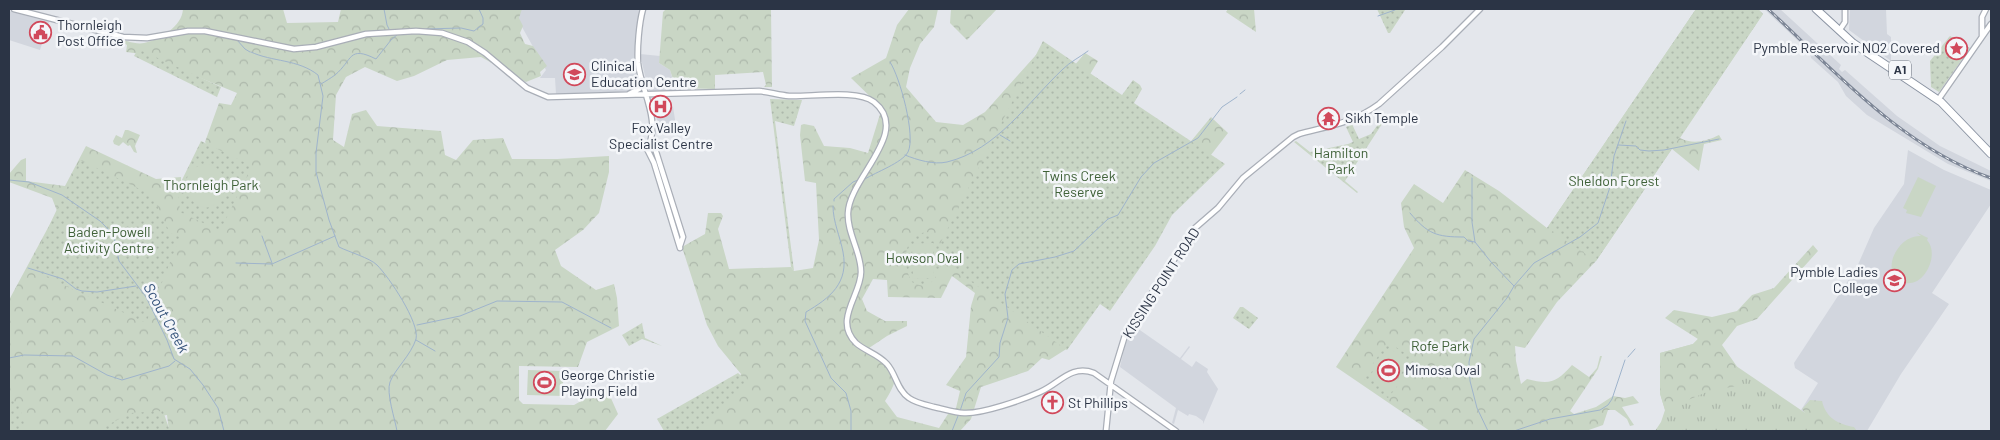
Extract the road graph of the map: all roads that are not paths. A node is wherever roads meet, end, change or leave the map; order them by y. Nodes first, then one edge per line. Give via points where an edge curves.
1 (14, 9) edge
2 (643, 9) edge
3 (1480, 9) edge
4 (1816, 9) edge
5 (1820, 9) edge
6 (1845, 9) edge
7 (1986, 9) edge
8 (1982, 21) junction
9 (1991, 24) edge
10 (1840, 29) junction
11 (1982, 36) junction
12 (642, 83) junction
13 (673, 95) junction
14 (621, 96) junction
15 (646, 96) junction
16 (1940, 99) junction
17 (649, 103) junction
18 (652, 138) junction
19 (1991, 152) edge
20 (682, 235) junction
21 (677, 240) junction
22 (1110, 384) junction
23 (1106, 431) edge
24 (1176, 431) edge

1 - 14 main road via 123,37 146,38 205,30 294,49 316,48 366,34 434,32 468,42 542,96
2 - 12 main road via 638,58
3 - 22 main road, KISSING POINT ROAD via 1368,112 1342,124 1296,135 1243,178 1218,208 1195,228 1126,332
4 - 10 highway, A1
5 - 10 highway, A1
6 - 10 main road
7 - 8 main road
8 - 9 main road
8 - 11 main road
9 - 11 main road
10 - 16 highway, A1
11 - 16 main road
12 - 14 main road via 637,91
12 - 15 main road
13 - 15 main road
13 - 17 main road via 656,98
13 - 22 main road via 759,91 788,96 856,95 878,106 886,121 885,139 854,189 849,205 849,229 861,271 859,285 847,312 847,325 856,343 886,363 908,398 964,413 983,411 1039,392 1070,372 1094,373
14 - 15 main road
15 - 17 main road
16 - 19 highway, A1
17 - 18 main road
18 - 20 main road
18 - 21 main road via 647,149
20 - 21 main road
20 - 21 main road via 680,248
22 - 23 main road, KISSING POINT ROAD
22 - 24 main road

